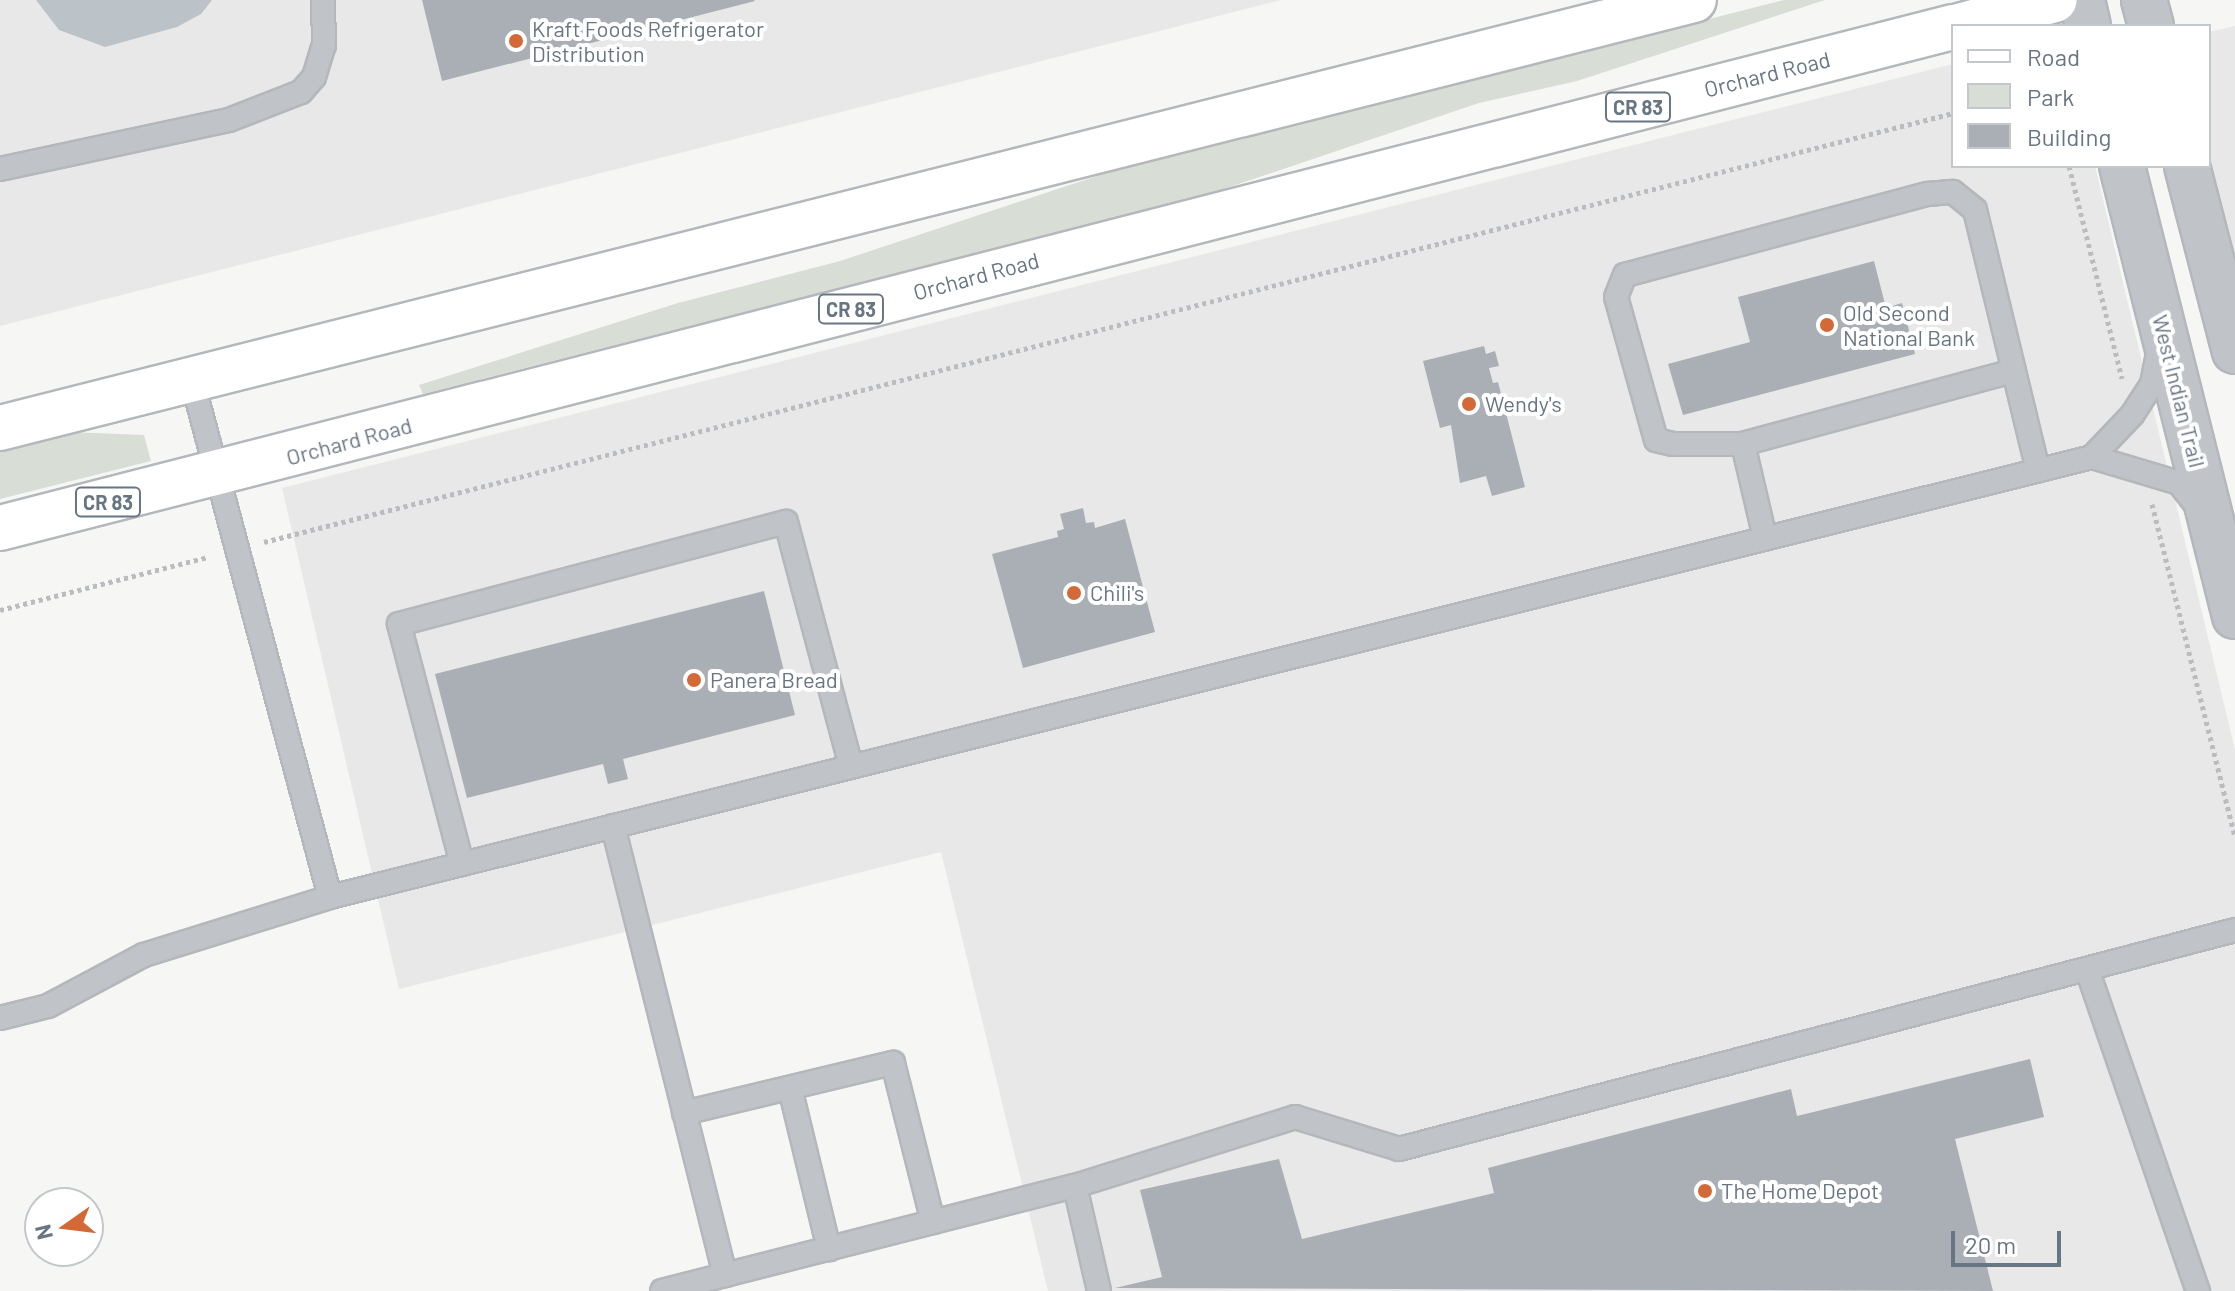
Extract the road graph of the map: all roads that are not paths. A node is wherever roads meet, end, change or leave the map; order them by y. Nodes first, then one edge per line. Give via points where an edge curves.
1 (323, 0) edge
2 (1694, 0) edge
3 (2055, 0) edge
4 (2082, 0) edge
5 (2144, 0) edge
6 (1967, 24) edge
7 (2088, 24) edge
8 (2150, 24) edge
9 (1951, 28) edge
10 (2122, 168) edge
11 (2188, 168) edge
12 (0, 169) edge
13 (2162, 327) junction
14 (2235, 351) edge
15 (2013, 371) junction
16 (192, 380) junction
17 (0, 428) edge
18 (1743, 444) junction
19 (2092, 457) junction
20 (2038, 470) junction
21 (216, 476) junction
22 (2213, 525) junction
23 (0, 528) edge
24 (1765, 538) junction
25 (2235, 616) edge
26 (851, 767) junction
27 (613, 826) junction
28 (462, 864) junction
29 (330, 897) junction
30 (2235, 930) edge
31 (2087, 969) junction
32 (0, 1018) edge
33 (790, 1088) junction
34 (684, 1113) junction
35 (1075, 1186) junction
36 (933, 1222) junction
37 (829, 1249) junction
38 (725, 1275) junction
39 (662, 1291) edge
40 (1099, 1291) edge
41 (2198, 1291) edge

1 - 12 lane via 324,45 314,77 301,92 229,120
2 - 16 main road
3 - 6 main road, Orchard Road / CR 83
4 - 7 street
5 - 8 street
9 - 21 main road, Orchard Road / CR 83 via 1151,230
10 - 13 street, West Indian Trail
11 - 14 street
13 - 19 lane via 2152,384 2132,415
13 - 22 street, West Indian Trail
15 - 18 lane
15 - 18 lane via 1975,210 1953,192 1928,194 1625,275 1616,297 1656,440
15 - 20 lane
16 - 17 main road
16 - 21 lane
18 - 24 lane
19 - 20 lane
19 - 22 lane via 2179,483
20 - 24 lane
21 - 23 main road, Orchard Road / CR 83
21 - 29 lane
22 - 25 street, West Indian Trail
24 - 26 lane
26 - 27 lane
26 - 28 lane via 786,522 399,624
27 - 28 lane
27 - 34 lane
28 - 29 lane
29 - 32 lane via 144,955 48,1006
30 - 31 lane
31 - 35 lane via 1399,1149 1295,1117
31 - 41 lane
33 - 34 lane
33 - 36 lane via 893,1063
33 - 37 lane
34 - 38 lane
35 - 36 lane
35 - 40 lane
36 - 37 lane
37 - 38 lane
38 - 39 lane

